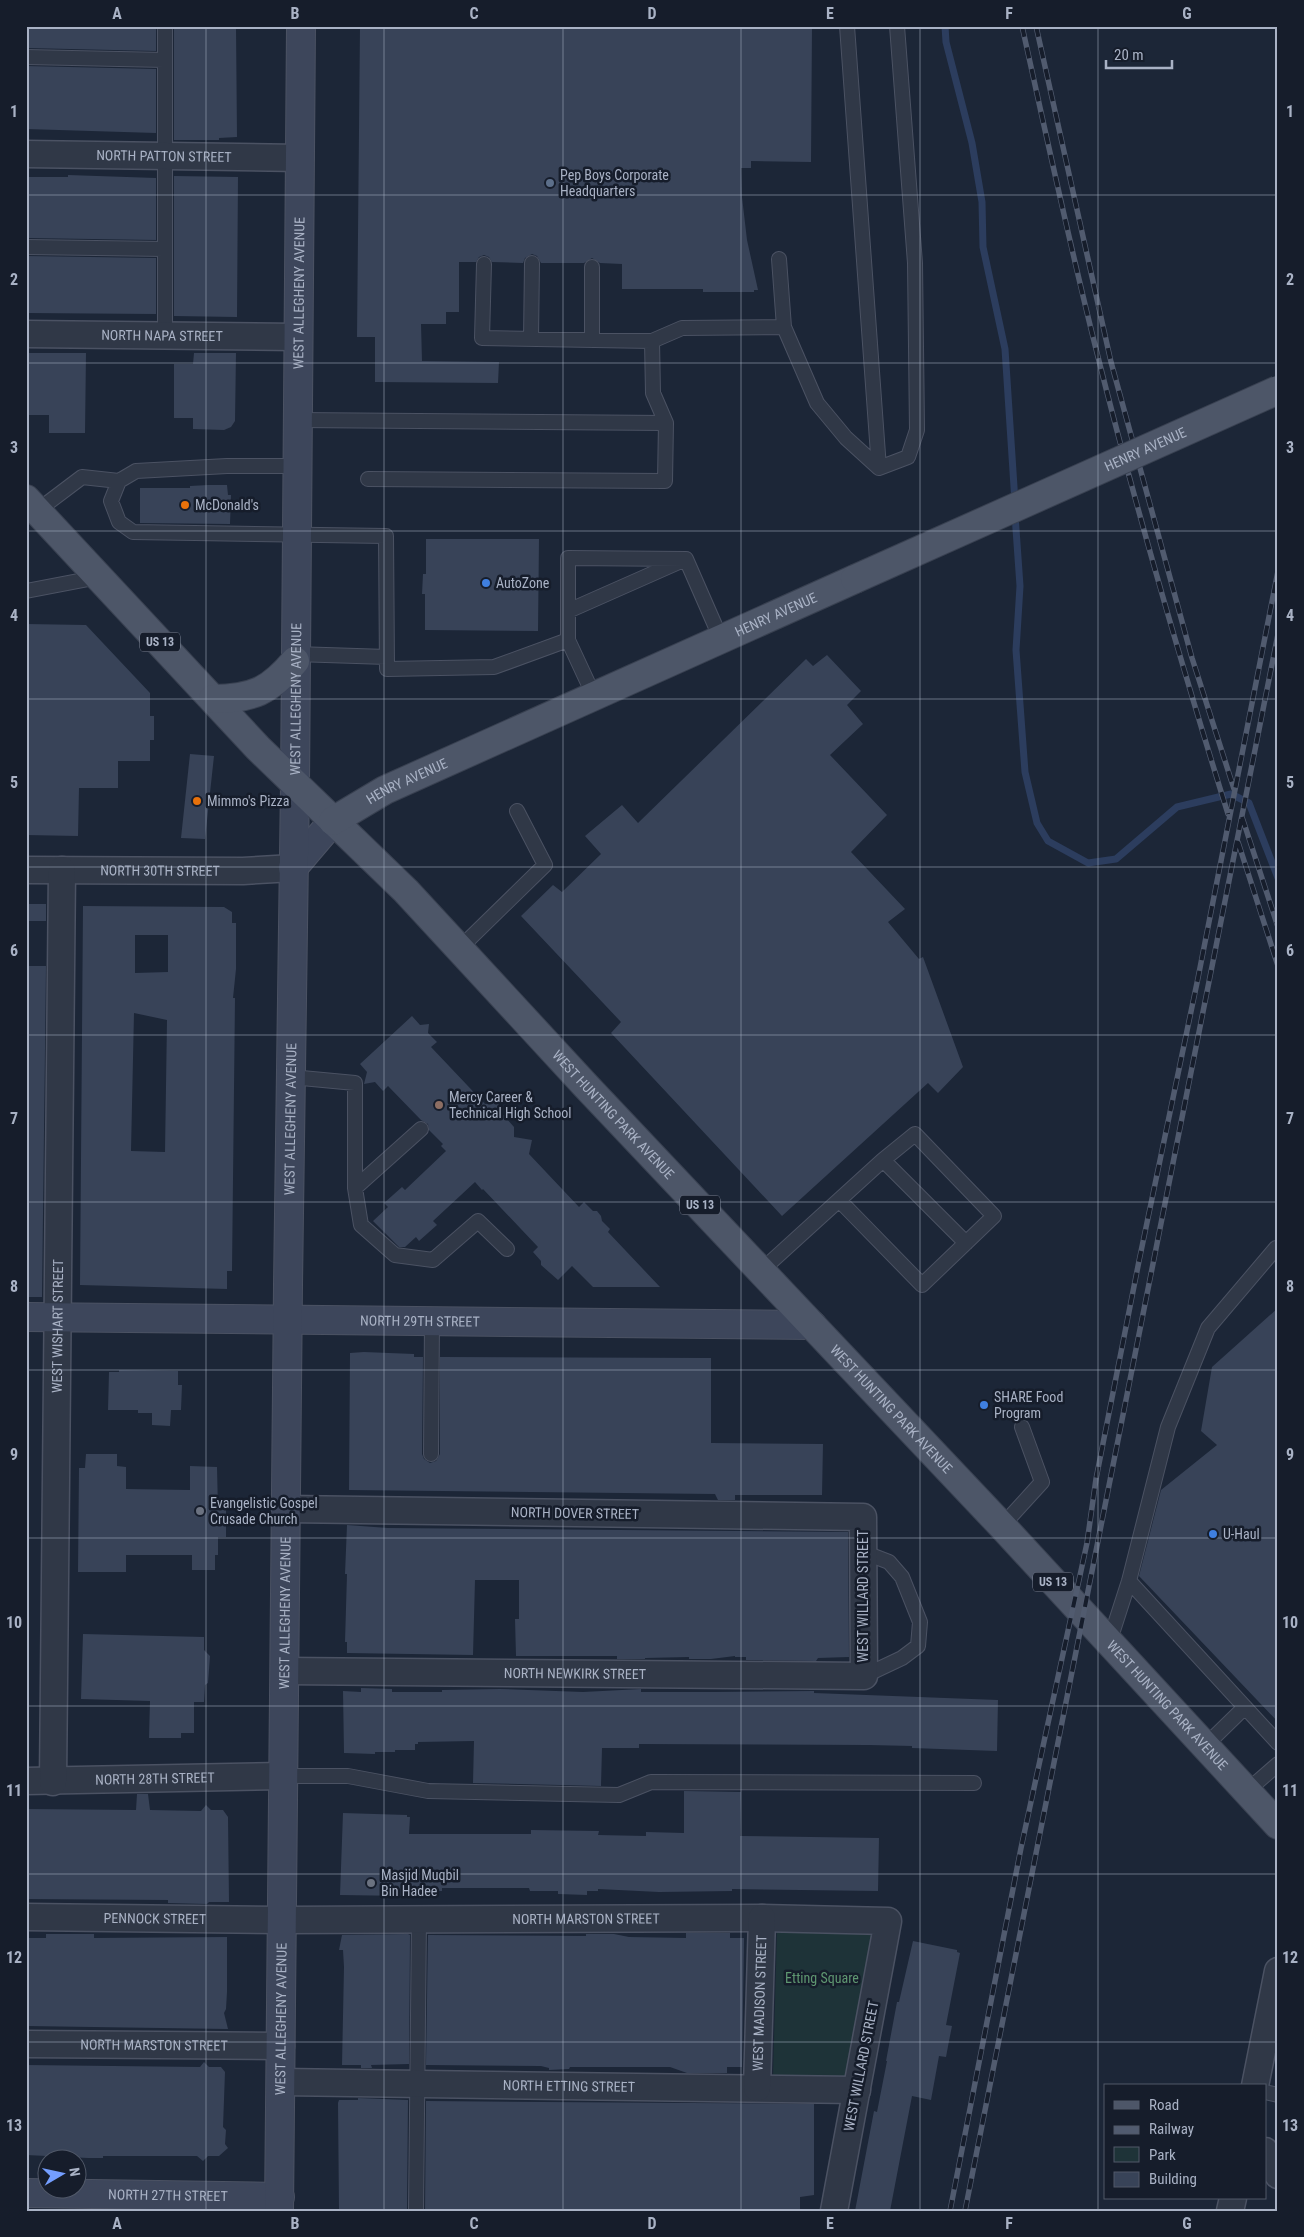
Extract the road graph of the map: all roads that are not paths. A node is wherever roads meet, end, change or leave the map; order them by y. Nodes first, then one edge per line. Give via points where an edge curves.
1 (165, 26) edge
2 (301, 26) edge
3 (847, 26) edge
4 (898, 26) edge
5 (26, 57) edge
6 (165, 60) junction
7 (26, 154) edge
8 (166, 156) junction
9 (300, 158) junction
10 (26, 247) edge
11 (165, 249) junction
12 (779, 259) dead end
13 (532, 263) dead end
14 (484, 264) dead end
15 (592, 267) dead end
16 (784, 328) junction
17 (26, 334) edge
18 (165, 335) junction
19 (298, 337) junction
20 (531, 339) junction
21 (592, 340) junction
22 (652, 341) junction
23 (1278, 390) edge
24 (297, 420) junction
25 (666, 423) junction
26 (297, 466) junction
27 (879, 468) junction
28 (368, 479) dead end
29 (119, 480) junction
30 (32, 505) edge
31 (296, 535) junction
32 (686, 559) junction
33 (99, 577) junction
34 (26, 591) edge
35 (568, 611) junction
36 (721, 639) junction
37 (568, 640) junction
38 (387, 657) junction
39 (295, 658) junction
40 (594, 696) junction
41 (213, 700) junction
42 (296, 784) junction
43 (518, 812) dead end
44 (333, 820) junction
45 (293, 868) junction
46 (26, 870) edge
47 (62, 870) junction
48 (459, 950) junction
49 (291, 1078) junction
50 (421, 1129) dead end
51 (883, 1160) junction
52 (355, 1188) junction
53 (839, 1200) junction
54 (966, 1243) junction
55 (1276, 1248) dead end
56 (507, 1249) dead end
57 (762, 1270) junction
58 (26, 1317) edge
59 (58, 1318) junction
60 (289, 1320) junction
61 (432, 1321) junction
62 (812, 1324) junction
63 (1022, 1427) dead end
64 (431, 1454) dead end
65 (287, 1509) junction
66 (863, 1517) joint
67 (1002, 1526) junction
68 (863, 1552) junction
69 (1129, 1581) junction
70 (1109, 1643) junction
71 (285, 1671) junction
72 (864, 1676) junction
73 (1245, 1707) junction
74 (1278, 1743) edge
75 (1205, 1746) junction
76 (1278, 1764) edge
77 (284, 1776) junction
78 (26, 1781) edge
79 (53, 1782) junction
80 (974, 1783) dead end
81 (1247, 1791) junction
82 (1278, 1825) edge
83 (26, 1917) edge
84 (762, 1918) junction
85 (419, 1919) junction
86 (282, 1920) junction
87 (888, 1921) joint
88 (1278, 1971) edge
89 (26, 2044) edge
90 (282, 2046) junction
91 (281, 2082) junction
92 (418, 2084) junction
93 (1255, 2084) edge
94 (757, 2088) junction
95 (857, 2090) junction
96 (1266, 2153) edge
97 (1278, 2175) edge
98 (26, 2193) edge
99 (280, 2204) edge
100 (416, 2211) edge
101 (834, 2211) edge

1 - 6 lane
2 - 9 main road, WEST ALLEGHENY AVENUE
3 - 27 lane
4 - 27 lane via 915,263 917,430 908,457
5 - 6 lane
6 - 8 lane
7 - 8 street, NORTH PATTON STREET
8 - 9 street, NORTH PATTON STREET
8 - 11 lane
9 - 19 main road, WEST ALLEGHENY AVENUE
10 - 11 lane
11 - 18 lane
12 - 16 lane
13 - 20 lane
14 - 20 lane via 482,338
15 - 21 lane
16 - 22 lane via 682,328
16 - 27 lane via 817,404 846,438
17 - 18 street, NORTH NAPA STREET
18 - 19 street, NORTH NAPA STREET
19 - 24 main road, WEST ALLEGHENY AVENUE
20 - 21 lane
21 - 22 lane
22 - 25 lane via 653,393
23 - 36 main road, HENRY AVENUE, bridge
24 - 25 lane
24 - 26 main road, WEST ALLEGHENY AVENUE
25 - 28 lane via 665,481
26 - 29 lane via 136,471
26 - 31 main road, WEST ALLEGHENY AVENUE
29 - 30 lane via 82,477
29 - 31 lane via 111,501 119,522 133,532
30 - 33 main road, WEST HUNTING PARK AVENUE / US 13
31 - 38 lane via 386,536
31 - 39 main road, WEST ALLEGHENY AVENUE
32 - 35 lane
32 - 35 lane via 568,558
32 - 36 lane
33 - 34 lane
33 - 41 main road, WEST HUNTING PARK AVENUE / US 13
35 - 37 lane
36 - 40 main road, HENRY AVENUE
37 - 38 lane via 494,667 387,669
37 - 40 lane
38 - 39 lane
39 - 41 main road via 282,677 262,692
39 - 42 main road, WEST ALLEGHENY AVENUE
40 - 44 main road, HENRY AVENUE via 385,790
41 - 42 main road, WEST HUNTING PARK AVENUE / US 13
42 - 44 main road, WEST HUNTING PARK AVENUE / US 13
42 - 45 main road, WEST ALLEGHENY AVENUE
43 - 48 lane via 545,865
44 - 45 main road, HENRY AVENUE
44 - 48 main road, WEST HUNTING PARK AVENUE / US 13 via 406,891
45 - 47 street, NORTH 30TH STREET via 243,871
45 - 49 main road, WEST ALLEGHENY AVENUE
46 - 47 street, NORTH 30TH STREET
47 - 59 street, WEST WISHART STREET
48 - 57 main road, WEST HUNTING PARK AVENUE / US 13
49 - 52 lane via 356,1083
49 - 60 main road, WEST ALLEGHENY AVENUE
50 - 52 lane
51 - 53 lane
51 - 54 lane
51 - 54 lane via 915,1134 994,1216
52 - 56 lane via 361,1225 395,1254 433,1260 478,1221
53 - 54 lane via 922,1285
53 - 57 lane
55 - 69 lane via 1208,1328 1168,1427
57 - 62 main road, WEST HUNTING PARK AVENUE / US 13
58 - 59 main road, NORTH 29TH STREET
59 - 60 main road, NORTH 29TH STREET
59 - 79 street, WEST WISHART STREET
60 - 61 main road, NORTH 29TH STREET
60 - 65 main road, WEST ALLEGHENY AVENUE
61 - 62 main road, NORTH 29TH STREET
61 - 64 lane
62 - 67 main road, WEST HUNTING PARK AVENUE / US 13
63 - 67 lane via 1042,1482
65 - 66 street, NORTH DOVER STREET
65 - 71 main road, WEST ALLEGHENY AVENUE
66 - 68 street, WEST WILLARD STREET
67 - 70 main road, WEST HUNTING PARK AVENUE / US 13
68 - 72 street, WEST WILLARD STREET
68 - 72 lane via 889,1562 902,1577 920,1622 918,1646 902,1658
69 - 70 lane
69 - 73 lane
70 - 75 main road, WEST HUNTING PARK AVENUE / US 13
71 - 72 street, NORTH NEWKIRK STREET
71 - 77 main road, WEST ALLEGHENY AVENUE
73 - 74 lane
73 - 75 lane
75 - 81 main road, WEST HUNTING PARK AVENUE / US 13
76 - 81 lane
77 - 79 street, NORTH 28TH STREET
77 - 80 lane via 348,1776 428,1791 619,1795 651,1782
77 - 86 main road, WEST ALLEGHENY AVENUE
78 - 79 street, NORTH 28TH STREET
81 - 82 main road, WEST HUNTING PARK AVENUE / US 13
83 - 86 street, PENNOCK STREET
84 - 85 street, NORTH MARSTON STREET
84 - 87 street, NORTH MARSTON STREET
84 - 94 street, WEST MADISON STREET
85 - 86 street, NORTH MARSTON STREET
85 - 92 lane
86 - 90 main road, WEST ALLEGHENY AVENUE
87 - 95 street, WEST WILLARD STREET
88 - 93 street
89 - 90 street, NORTH MARSTON STREET
90 - 91 main road, WEST ALLEGHENY AVENUE
91 - 92 street, NORTH ETTING STREET
91 - 99 main road, WEST ALLEGHENY AVENUE
92 - 94 street, NORTH ETTING STREET
92 - 100 lane
94 - 95 street, NORTH ETTING STREET
95 - 101 street, WEST WILLARD STREET
96 - 97 street
98 - 99 main road, NORTH 27TH STREET

